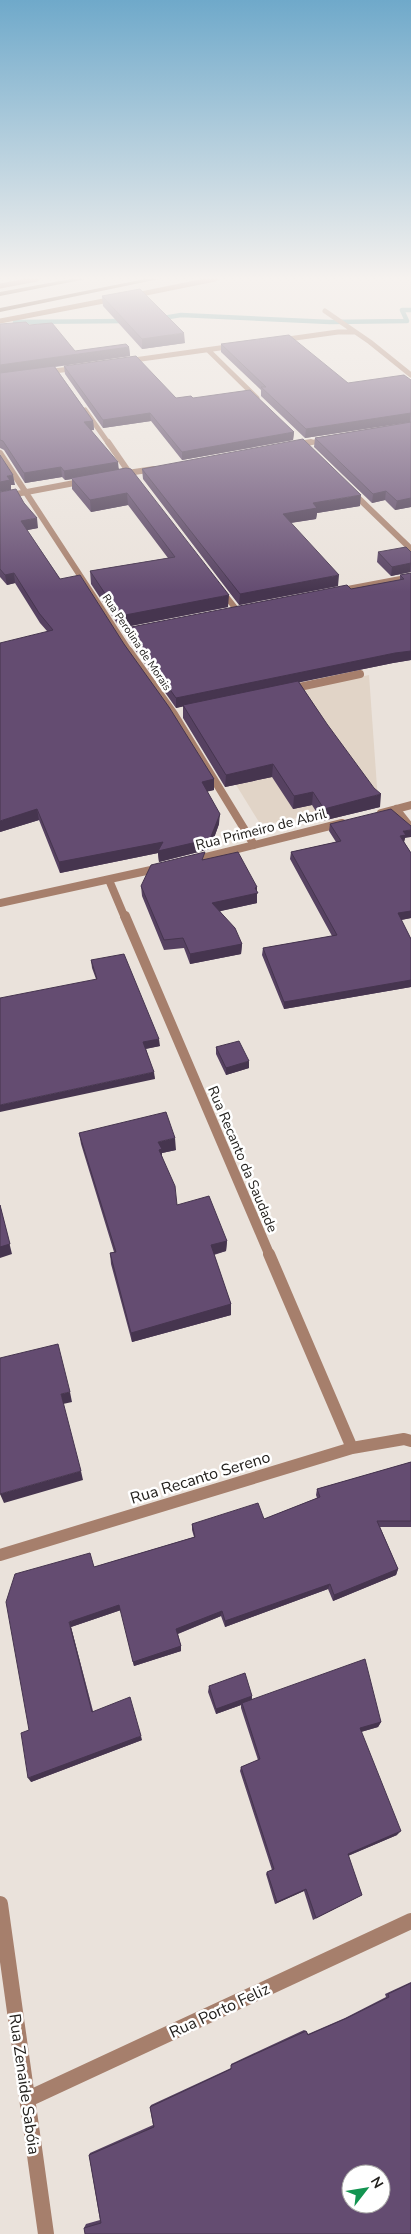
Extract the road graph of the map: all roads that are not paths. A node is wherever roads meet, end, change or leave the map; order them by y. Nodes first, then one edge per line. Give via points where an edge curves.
1 (241, 383) edge
2 (80, 402) edge
3 (262, 404) edge
4 (296, 437) edge
5 (332, 439) edge
6 (303, 444) junction
7 (284, 447) edge
8 (310, 450) edge
9 (0, 453) edge
10 (159, 468) edge
11 (130, 473) junction
12 (111, 476) edge
13 (92, 480) edge
14 (136, 480) edge
15 (344, 483) edge
16 (24, 491) junction
17 (0, 497) edge
18 (411, 549) edge
19 (411, 577) edge
20 (218, 586) edge
21 (333, 591) edge
22 (246, 608) edge
23 (236, 609) junction
24 (227, 611) edge
25 (126, 632) edge
26 (117, 634) junction
27 (360, 674) dead end
28 (286, 690) edge
29 (183, 712) edge
30 (174, 714) junction
31 (411, 805) edge
32 (396, 809) junction
33 (368, 816) edge
34 (349, 821) edge
35 (411, 828) edge
36 (254, 845) junction
37 (186, 862) edge
38 (167, 866) edge
39 (109, 880) junction
40 (0, 903) edge
41 (411, 1441) edge
42 (352, 1448) junction
43 (0, 1555) edge
44 (0, 1904) edge
45 (411, 1921) edge
46 (28, 2099) junction
47 (46, 2234) edge

1 - 3 street
2 - 11 street
4 - 6 street
5 - 6 street
6 - 7 street
6 - 8 street
9 - 16 street, Rua Perolina de Morais
10 - 11 street
11 - 12 street
11 - 14 street
13 - 16 street
15 - 18 street
16 - 17 street
16 - 26 street, Rua Perolina de Morais
19 - 21 street
20 - 23 street
22 - 23 street
23 - 24 street
25 - 26 street
26 - 30 street, Rua Perolina de Morais
27 - 28 street
29 - 30 street
30 - 36 street, Rua Perolina de Morais
31 - 32 street
32 - 33 street
32 - 35 street
34 - 36 street, Rua Primeiro de Abril
36 - 37 street, Rua Primeiro de Abril
38 - 39 street
39 - 40 street
39 - 42 street, Rua Recanto da Saudade
41 - 42 street, Rua Recanto Sereno
42 - 43 street, Rua Recanto Sereno
44 - 46 street, Rua Zenaide Sabóia
45 - 46 street, Rua Porto Feliz
46 - 47 street, Rua Zenaide Sabóia

